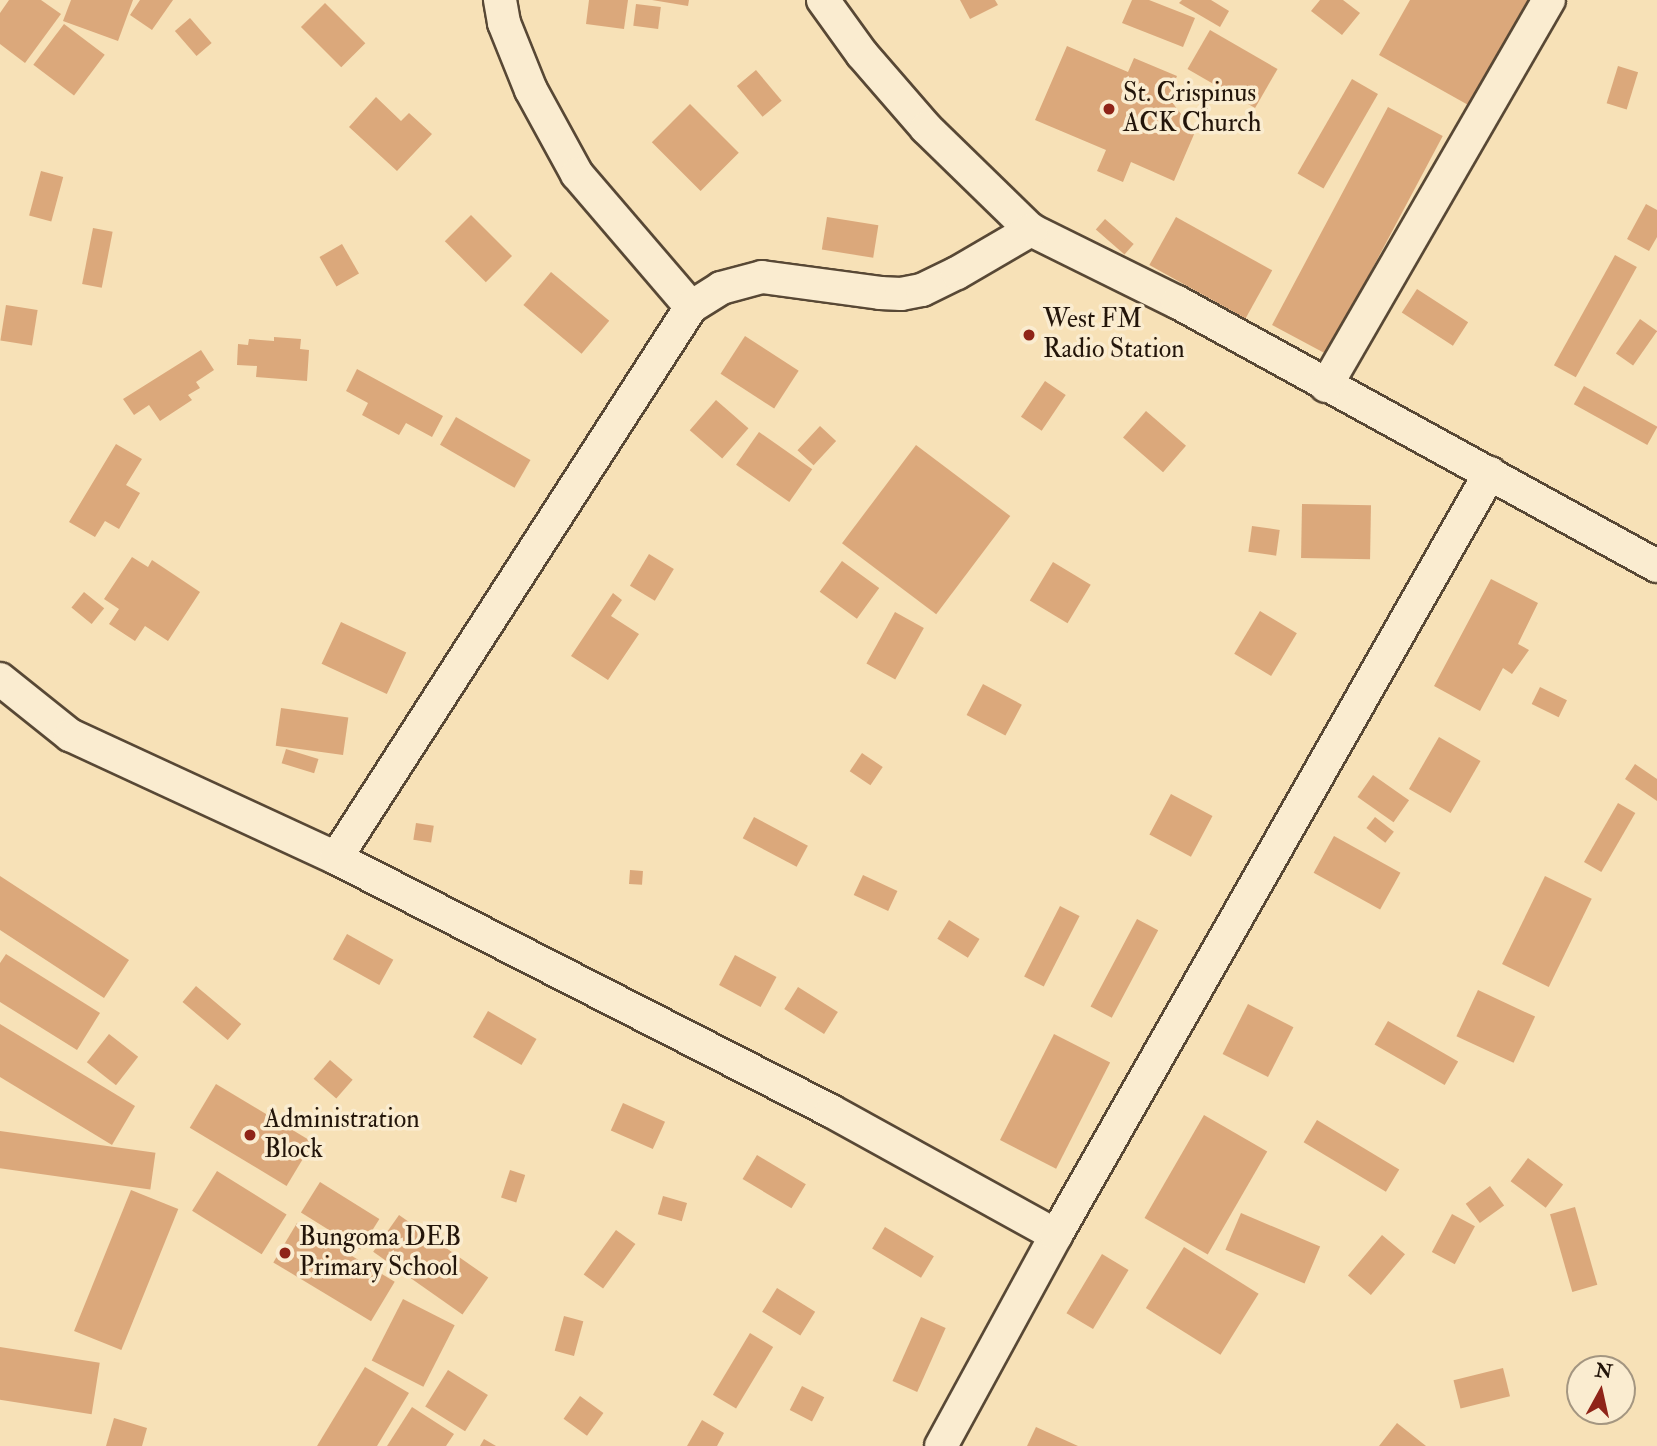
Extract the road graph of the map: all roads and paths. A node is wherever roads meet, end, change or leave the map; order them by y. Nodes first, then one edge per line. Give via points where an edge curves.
1 (500, 0) edge
2 (823, 0) edge
3 (1549, 0) edge
4 (1031, 230) junction
5 (691, 307) junction
6 (1326, 386) junction
7 (1490, 473) junction
8 (1657, 566) edge
9 (0, 679) edge
10 (337, 858) junction
11 (1056, 1235) junction
12 (942, 1446) edge

1 - 5 street via 504,23 531,90 578,174
2 - 4 street via 926,128
3 - 6 street
4 - 5 street via 922,290 880,293 761,277 721,288
4 - 6 street via 1177,302
5 - 10 street
6 - 7 street
7 - 8 street
7 - 11 street
9 - 10 street via 70,735
10 - 11 street via 831,1111
11 - 12 street

